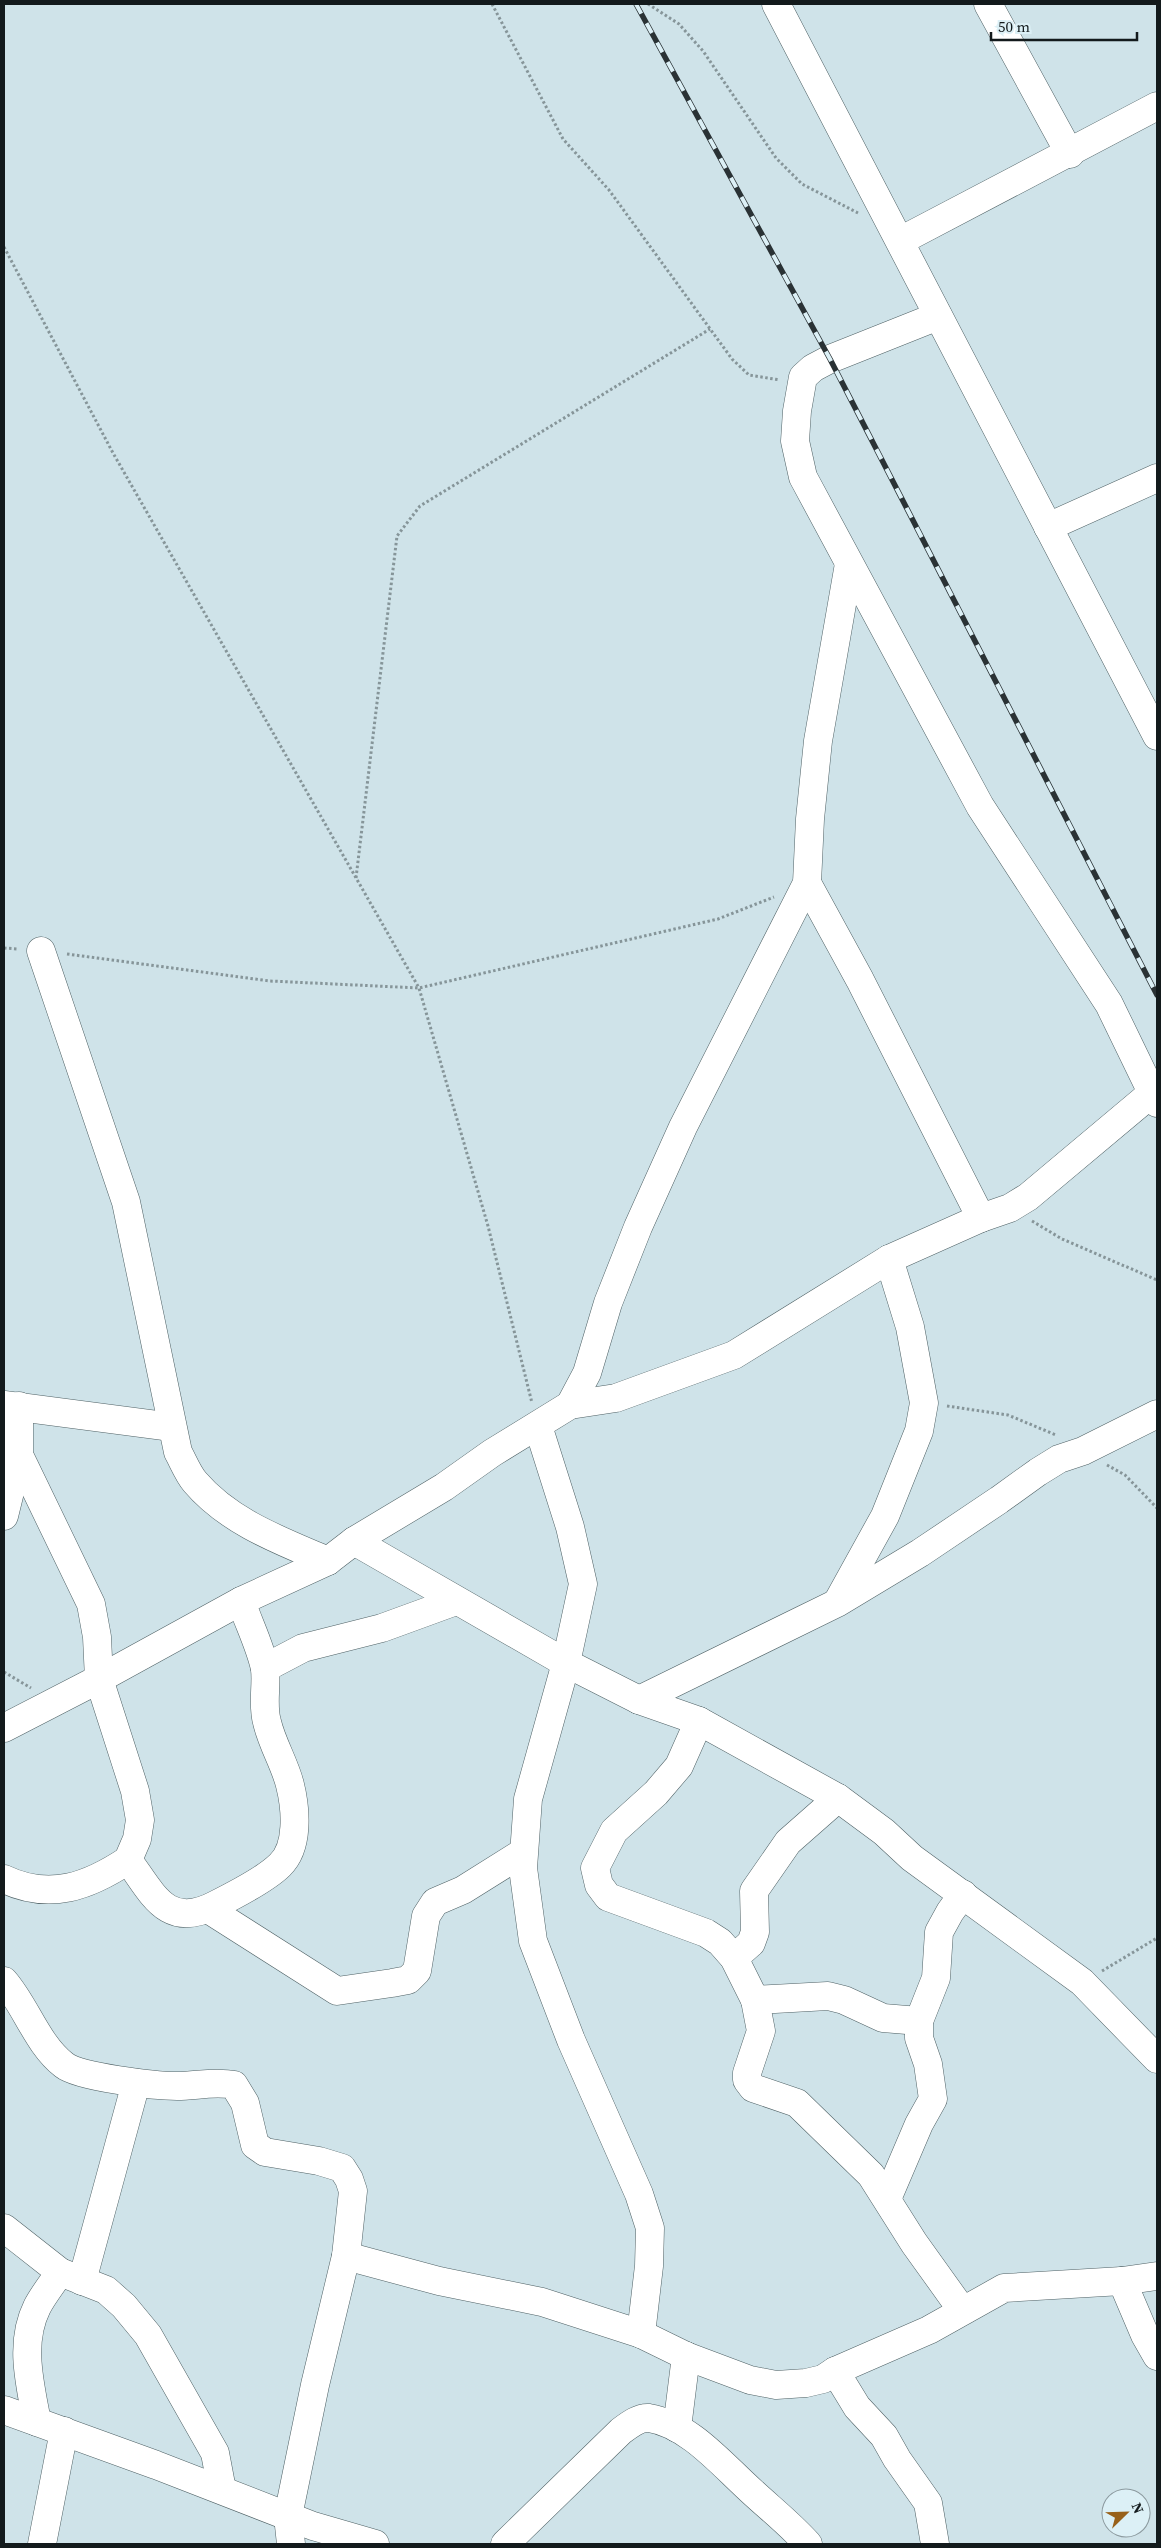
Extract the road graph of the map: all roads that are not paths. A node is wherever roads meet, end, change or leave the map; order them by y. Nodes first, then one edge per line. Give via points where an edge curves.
1 (776, 4) edge
2 (997, 7) edge
3 (1157, 106) edge
4 (1070, 154) junction
5 (900, 240) junction
6 (938, 316) junction
7 (1157, 478) edge
8 (1048, 527) junction
9 (849, 564) junction
10 (1157, 736) edge
11 (807, 883) junction
12 (40, 951) road end
13 (1155, 1098) edge
14 (981, 1218) junction
15 (889, 1259) junction
16 (12, 1405) edge
17 (570, 1405) junction
18 (1157, 1414) edge
19 (538, 1426) junction
20 (172, 1427) junction
21 (19, 1455) junction
22 (4, 1516) edge
23 (354, 1541) junction
24 (328, 1561) junction
25 (241, 1601) junction
26 (456, 1601) junction
27 (838, 1602) junction
28 (566, 1663) junction
29 (264, 1668) junction
30 (99, 1679) junction
31 (639, 1700) junction
32 (699, 1721) junction
33 (4, 1728) edge
34 (838, 1798) junction
35 (522, 1853) junction
36 (128, 1860) junction
37 (4, 1879) edge
38 (963, 1894) junction
39 (208, 1908) junction
40 (734, 1958) junction
41 (4, 1981) edge
42 (755, 2000) junction
43 (919, 2021) junction
44 (1157, 2059) edge
45 (136, 2083) junction
46 (887, 2199) junction
47 (4, 2228) edge
48 (346, 2256) junction
49 (71, 2276) junction
50 (1157, 2276) edge
51 (1122, 2281) junction
52 (962, 2310) junction
53 (641, 2334) junction
54 (686, 2356) junction
55 (1157, 2356) edge
56 (835, 2371) junction
57 (4, 2410) edge
58 (37, 2422) junction
59 (676, 2428) junction
60 (64, 2431) junction
61 (222, 2490) junction
62 (288, 2516) junction
63 (42, 2544) edge
64 (291, 2544) edge
65 (375, 2544) edge
66 (505, 2544) edge
67 (808, 2544) edge
68 (936, 2544) edge

1 - 5 street
2 - 4 street
3 - 4 street
4 - 5 street
5 - 6 street
6 - 8 street
6 - 9 street via 830,359 803,377 795,442 802,477
7 - 8 street
8 - 10 street
9 - 11 street via 818,741
9 - 13 street via 980,806 1108,1004
11 - 14 street
11 - 17 street via 683,1127 638,1227 608,1303 587,1373
12 - 20 street via 126,1202
13 - 14 street via 1010,1208
14 - 15 street
15 - 17 street via 734,1355 616,1398
15 - 27 street via 910,1327 924,1403 919,1431 885,1516
16 - 20 street
16 - 21 street
17 - 19 street
18 - 27 street via 1045,1467 920,1553
19 - 23 street
19 - 28 street via 570,1527 583,1584
20 - 24 street via 178,1452 194,1482 222,1508 262,1532
21 - 22 street
21 - 30 street via 91,1604
23 - 24 street
23 - 26 street
24 - 25 street
25 - 29 street
25 - 30 street
26 - 28 street
26 - 29 street via 382,1628 303,1648
27 - 31 street
28 - 31 street
28 - 35 street via 528,1799
29 - 39 street via 266,1719 290,1785 293,1840 281,1865
30 - 33 street
30 - 36 street via 135,1791 140,1820 137,1839
31 - 32 street
32 - 34 street
32 - 40 street via 679,1766 656,1794 614,1831 595,1868 599,1885 608,1897 706,1933 720,1942
34 - 38 street via 884,1832 912,1858
34 - 40 street via 788,1842 754,1891 755,1932 752,1942
35 - 39 street via 463,1890 435,1902 426,1916 417,1971 408,1980 392,1983 337,1991
35 - 53 street via 533,1941 571,2040 639,2194 650,2228 650,2266
36 - 37 street via 100,1878 63,1890 23,1886
36 - 39 street via 156,1899 171,1912
38 - 43 street via 939,1932 936,1978
38 - 44 street via 1082,1982
40 - 42 street
41 - 45 street via 64,2066 84,2074
42 - 43 street via 828,1996 883,2018
42 - 46 street via 761,2031 746,2072 752,2088 797,2103 871,2175
43 - 46 street via 919,2038 928,2064 933,2099
45 - 48 street via 234,2085 245,2103 255,2144 266,2152 319,2160 342,2168 353,2191
45 - 49 street
46 - 52 street via 914,2244
47 - 49 street
48 - 53 street via 439,2282 542,2302
48 - 62 street
49 - 58 street via 37,2307 27,2333 28,2374
49 - 61 street via 106,2290 148,2335 215,2453
50 - 51 street
51 - 52 street via 1004,2288
51 - 55 street
52 - 56 street via 930,2330
53 - 54 street
54 - 56 street via 750,2380 776,2385 823,2379
54 - 59 street
56 - 68 street via 857,2407 884,2436 928,2504
57 - 58 street
58 - 60 street
59 - 66 street via 648,2418 634,2422
59 - 67 street via 713,2455 784,2518
60 - 61 street
60 - 63 street
61 - 62 street
62 - 64 street
62 - 65 street

